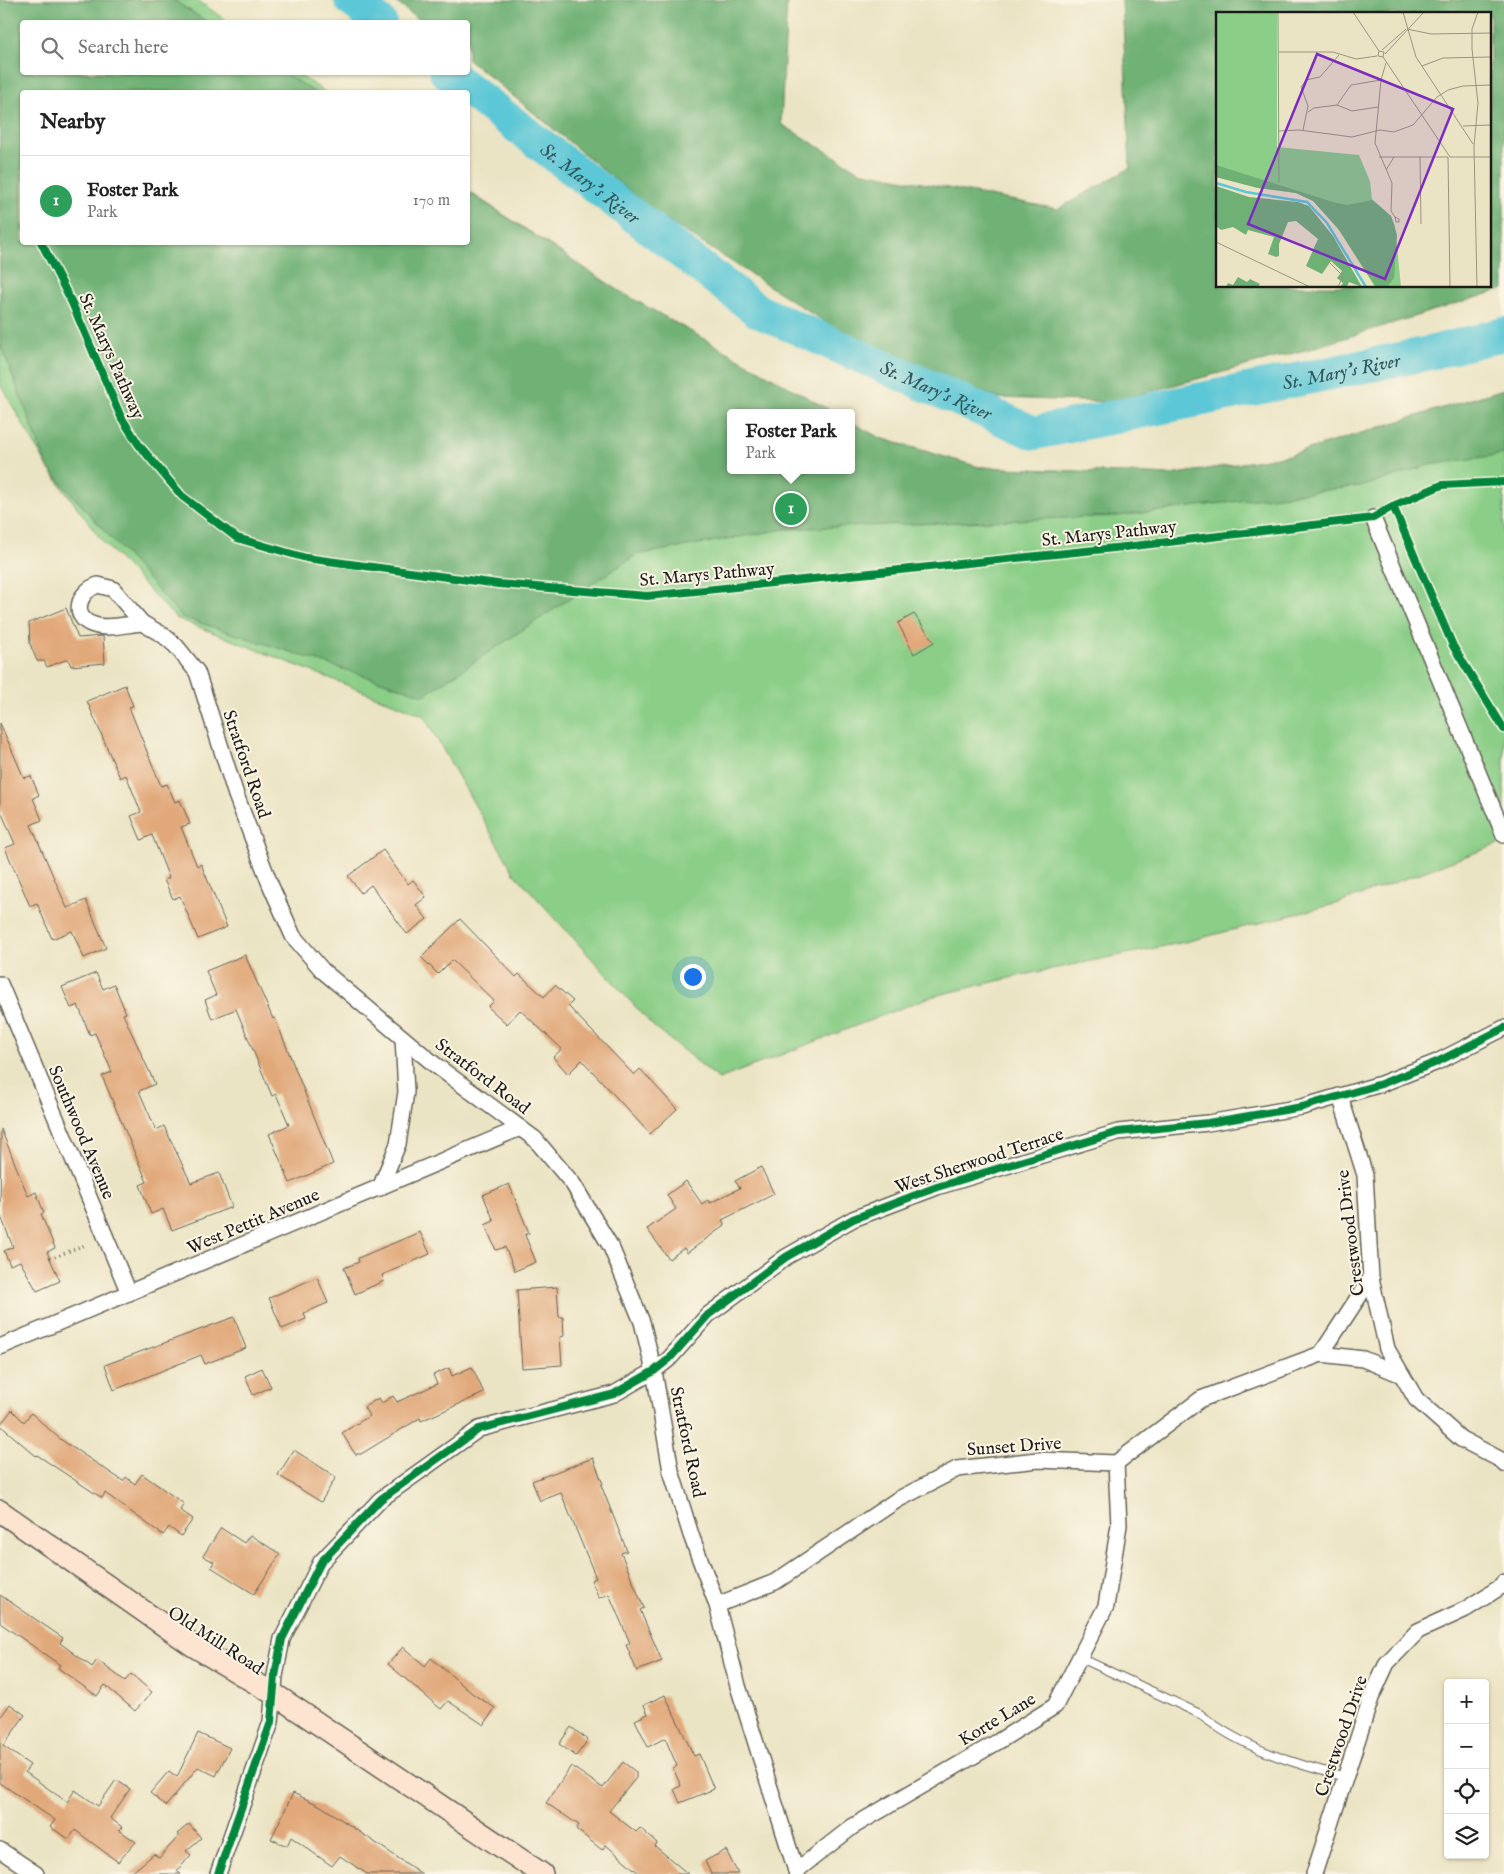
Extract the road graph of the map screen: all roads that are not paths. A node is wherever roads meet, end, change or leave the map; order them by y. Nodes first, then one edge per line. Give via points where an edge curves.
1 (1373, 518) dead end
2 (142, 623) dead end
3 (1504, 835) edge
4 (0, 984) edge
5 (1504, 1028) edge
6 (404, 1038) junction
7 (1340, 1096) junction
8 (520, 1128) junction
9 (380, 1188) junction
10 (1371, 1278) junction
11 (129, 1293) junction
12 (0, 1347) edge
13 (1321, 1354) junction
14 (654, 1371) junction
15 (1402, 1375) junction
16 (1116, 1463) junction
17 (1504, 1464) edge
18 (0, 1511) edge
19 (1504, 1582) edge
20 (717, 1605) junction
21 (1081, 1658) junction
22 (274, 1694) junction
23 (1346, 1777) junction
24 (0, 1850) edge
25 (796, 1873) edge
26 (36, 1874) edge
27 (218, 1874) edge
28 (542, 1874) edge
29 (1314, 1874) edge

1 - 3 street
2 - 6 street, Stratford Road via 176,646 197,672 236,795 293,936 323,972
4 - 11 street, Southwood Avenue
5 - 7 street, West Sherwood Terrace via 1437,1062
6 - 8 street, Stratford Road
6 - 9 street via 406,1092 398,1144
7 - 10 street, Crestwood Drive via 1365,1175
7 - 14 street, West Sherwood Terrace via 1302,1107 1208,1123 1118,1132 937,1187 853,1219 786,1257 708,1314
8 - 9 street, West Pettit Avenue
8 - 14 street, Stratford Road via 535,1138 573,1184 611,1247 642,1322
9 - 11 street, West Pettit Avenue
10 - 13 street
10 - 15 street, Crestwood Drive via 1387,1349
11 - 12 street, West Pettit Avenue
13 - 15 street via 1363,1359
13 - 16 street via 1202,1398
14 - 20 street, Stratford Road via 671,1471 690,1535
14 - 22 street, West Sherwood Terrace via 614,1394 479,1429 381,1499 321,1562 282,1639
15 - 17 street, Crestwood Drive via 1416,1399 1461,1439
16 - 20 street, Sunset Drive via 1038,1460 957,1469 897,1500 775,1582
16 - 21 street, Korte Lane via 1119,1525 1106,1606
18 - 22 main road, Old Mill Road via 192,1644
19 - 23 street, Crestwood Drive via 1466,1610 1418,1631 1387,1663 1371,1698
20 - 25 street, Stratford Road via 738,1686
21 - 23 lane via 1200,1714 1215,1727 1261,1749 1293,1763
21 - 25 street, Korte Lane via 1055,1706 852,1827
22 - 27 street, West Sherwood Terrace via 271,1722
22 - 28 main road, Old Mill Road
23 - 29 street, Crestwood Drive
24 - 26 street

